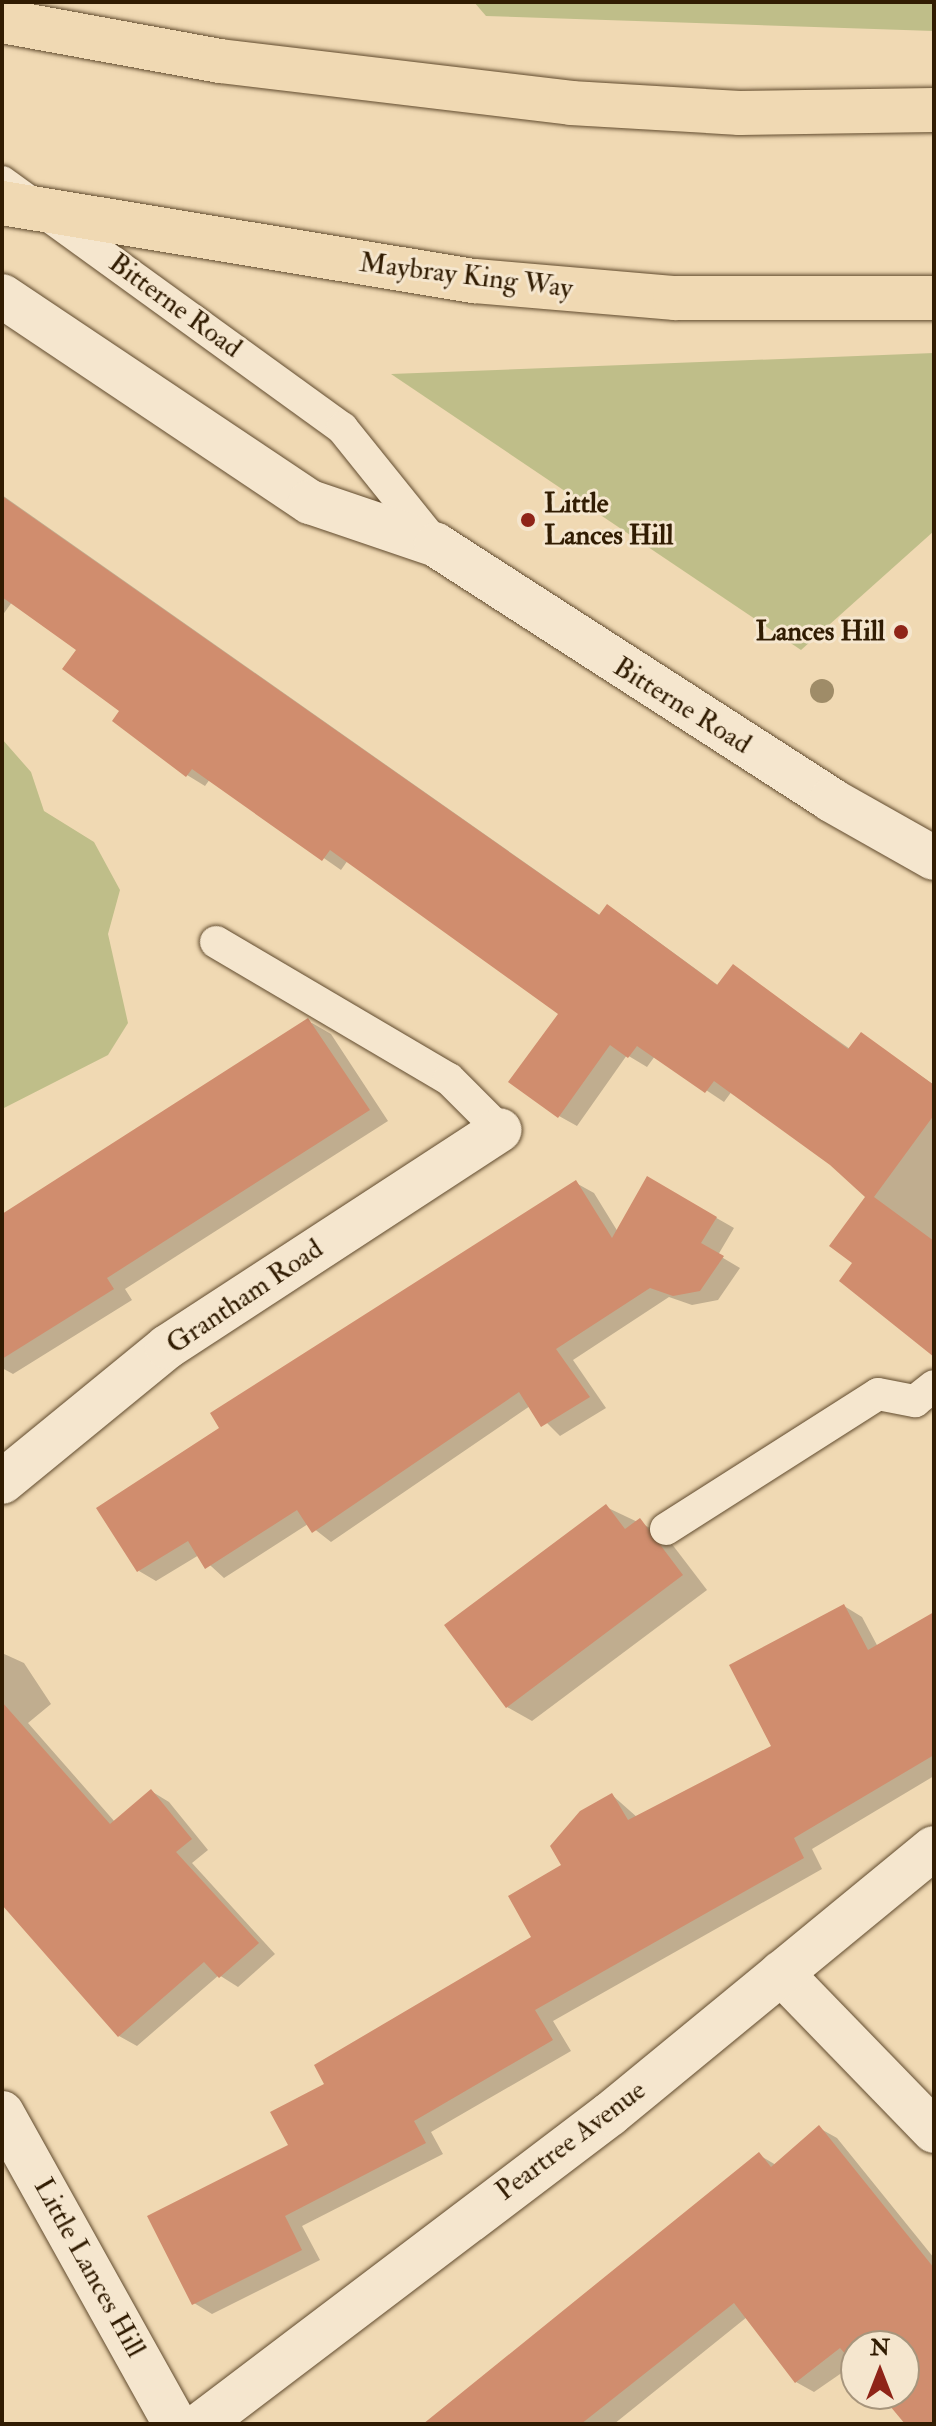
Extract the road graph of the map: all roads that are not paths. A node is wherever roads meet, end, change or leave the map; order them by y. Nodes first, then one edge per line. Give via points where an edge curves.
1 (2, 21) edge
2 (934, 110) edge
3 (2, 182) edge
4 (2, 203) edge
5 (48, 214) junction
6 (2, 296) edge
7 (934, 298) edge
8 (436, 545) junction
9 (934, 858) edge
10 (216, 942) dead end
11 (500, 1130) joint
12 (934, 1386) edge
13 (2, 1482) edge
14 (666, 1529) dead end
15 (934, 1848) edge
16 (781, 1973) junction
17 (2, 2113) edge
18 (934, 2131) edge
19 (175, 2424) edge
20 (201, 2424) edge

1 - 2 main road via 220,61 571,103 740,113
3 - 5 lane, Bitterne Road
4 - 5 main road, Maybray King Way
5 - 7 main road, Maybray King Way via 475,281 675,298
5 - 8 lane, Bitterne Road via 342,428
6 - 8 street, Bitterne Road via 310,502
8 - 9 street, Bitterne Road via 817,792
10 - 11 lane via 449,1079
11 - 13 street, Grantham Road via 167,1347
12 - 14 lane via 915,1401 878,1394
15 - 16 street, Peartree Avenue
16 - 18 street
16 - 20 street, Peartree Avenue via 610,2114
17 - 19 street, Little Lances Hill

